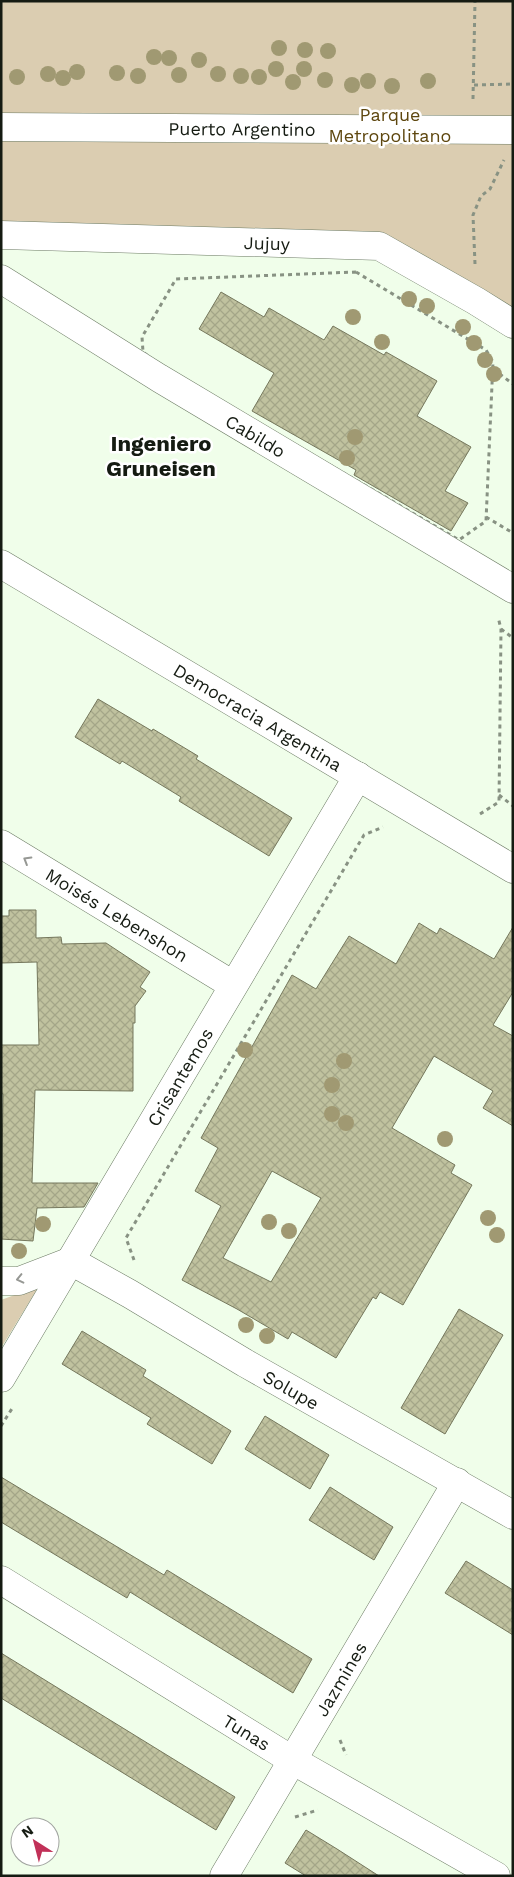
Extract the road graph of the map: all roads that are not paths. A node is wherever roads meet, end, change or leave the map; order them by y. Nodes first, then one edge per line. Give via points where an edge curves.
1 (1, 127) edge
2 (510, 141) edge
3 (1, 235) edge
4 (1, 279) edge
5 (513, 324) edge
6 (1, 564) edge
7 (513, 589) edge
8 (358, 776) junction
9 (1, 844) edge
10 (513, 869) edge
11 (233, 985) junction
12 (71, 1261) junction
13 (1, 1281) edge
14 (1, 1378) edge
15 (457, 1482) junction
16 (513, 1515) edge
17 (1, 1580) edge
18 (292, 1760) junction
19 (224, 1876) edge
20 (496, 1876) edge

1 - 2 street, Puerto Argentino
3 - 5 street, Jujuy via 379,246
4 - 7 street, Cabildo via 159,378
6 - 8 street, Democracia Argentina
8 - 10 street, Democracia Argentina
8 - 11 street, Crisantemos
11 -> 9 street, Moisés Lebenshon
11 - 12 street, Crisantemos
12 -> 13 street via 19,1281
12 - 14 street, Crisantemos
12 - 15 street, Solupe
15 - 16 street, Solupe
15 - 18 street, Jazmines
17 - 18 street, Tunas
18 - 19 street, Jazmines
18 - 20 street, Tunas

